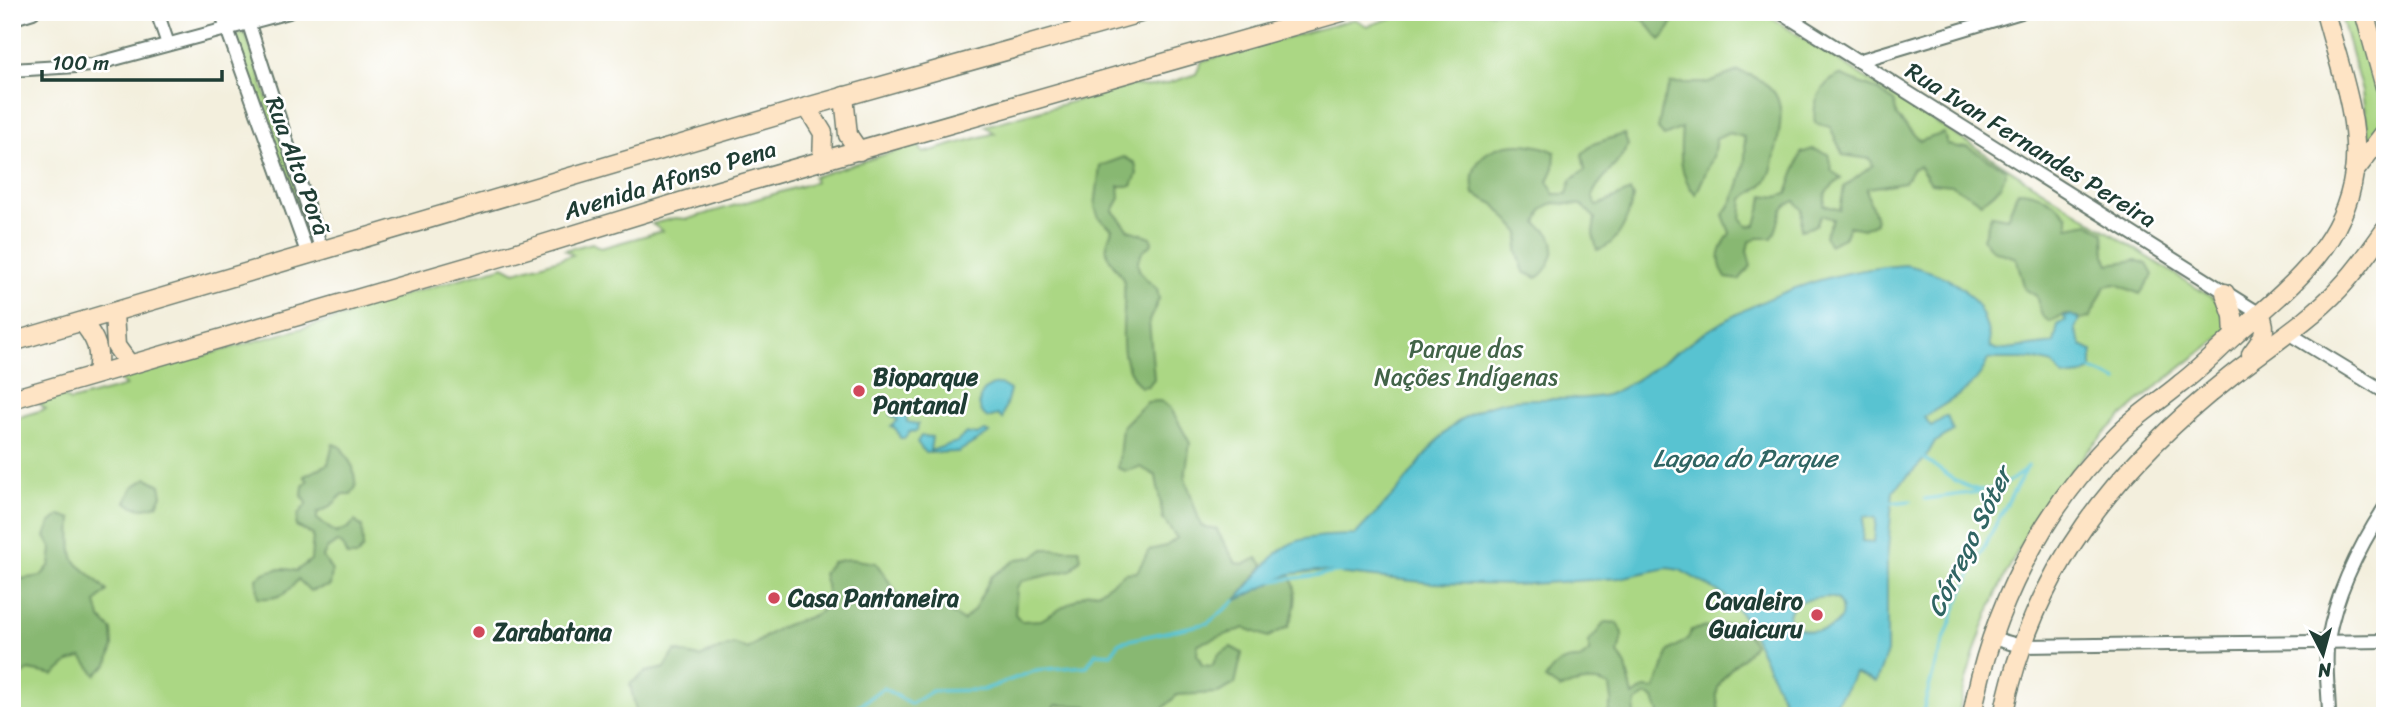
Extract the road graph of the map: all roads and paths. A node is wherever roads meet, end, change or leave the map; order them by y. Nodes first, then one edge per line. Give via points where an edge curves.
1 (33, 12) edge
2 (157, 12) edge
3 (221, 12) edge
4 (289, 12) edge
5 (1144, 12) edge
6 (1342, 12) edge
7 (1780, 12) edge
8 (2021, 12) edge
9 (2325, 12) edge
10 (2364, 12) edge
11 (16, 15) edge
12 (247, 17) edge
13 (226, 27) junction
14 (168, 44) junction
15 (1858, 61) junction
16 (12, 70) edge
17 (2385, 87) edge
18 (844, 96) junction
19 (807, 107) junction
20 (2385, 132) edge
21 (859, 151) junction
22 (292, 159) junction
23 (822, 161) junction
24 (276, 164) junction
25 (2354, 173) junction
26 (2385, 230) edge
27 (2379, 248) edge
28 (315, 253) junction
29 (2225, 293) junction
30 (114, 313) junction
31 (2260, 314) junction
32 (82, 322) junction
33 (2288, 333) junction
34 (2234, 336) junction
35 (12, 342) edge
36 (129, 364) junction
37 (97, 373) junction
38 (2231, 375) junction
39 (2183, 383) junction
40 (2385, 392) edge
41 (12, 399) edge
42 (2176, 422) junction
43 (2385, 507) edge
44 (1992, 638) junction
45 (2385, 640) edge
46 (2328, 642) junction
47 (2021, 646) junction
48 (1972, 716) edge
49 (2003, 716) edge
50 (2329, 716) edge

1 - 11 street
2 - 14 street
3 - 13 street, Rua Alto Porã
4 - 12 street
5 - 18 main road, Avenida Afonso Pena
6 - 21 main road, Avenida Afonso Pena
7 - 15 street, Rua Ivan Fernandes Pereira
8 - 15 street
9 - 25 main road via 2353,122
10 - 17 main road
12 - 13 street
12 - 22 street, Rua Alto Porã
13 - 14 street
13 - 24 street, Rua Alto Porã
14 - 16 street via 92,65
15 - 29 street, Rua Ivan Fernandes Pereira
18 - 19 main road, Avenida Afonso Pena
18 - 21 main road via 848,135
19 - 23 main road via 823,133
19 - 28 main road, Avenida Afonso Pena
20 - 25 main road
21 - 23 main road, Avenida Afonso Pena
22 - 24 street
22 - 28 street, Rua Alto Porã
23 - 36 main road, Avenida Afonso Pena
24 - 28 street, Rua Alto Porã
25 - 31 main road via 2347,201 2323,252
26 - 27 main road
27 - 33 main road
28 - 30 main road, Avenida Afonso Pena
29 - 31 street, Rua Ivan Fernandes Pereira
29 - 34 main road
30 - 32 main road, Avenida Afonso Pena
30 - 36 main road via 116,346
31 - 34 main road
31 - 38 main road via 2265,334
32 - 35 main road, Avenida Afonso Pena
32 - 37 main road via 96,341
33 - 38 main road
33 - 40 street
34 - 39 main road
36 - 37 main road, Avenida Afonso Pena
37 - 41 main road, Avenida Afonso Pena
38 - 42 main road
39 - 42 main road
39 - 44 main road via 2120,431 2072,487 2025,561
42 - 47 main road via 2137,459 2078,533 2054,571
43 - 46 street via 2363,543
44 - 47 street
44 - 48 main road
45 - 46 street
46 - 47 street
46 - 50 street
47 - 49 main road

